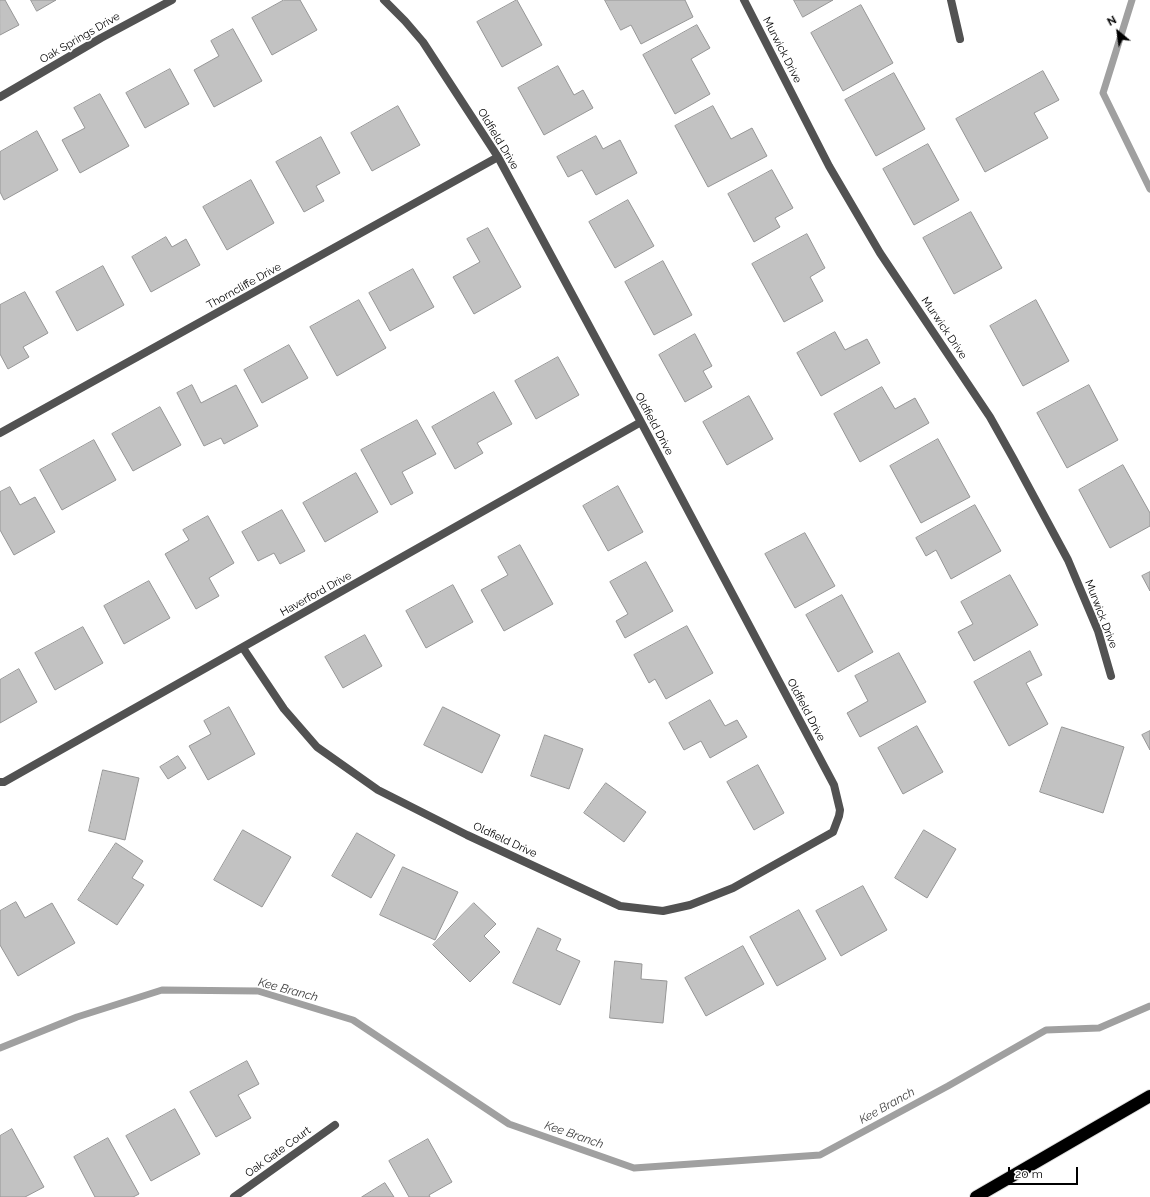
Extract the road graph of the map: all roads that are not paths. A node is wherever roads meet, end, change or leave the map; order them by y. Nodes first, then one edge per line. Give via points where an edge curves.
1 (172, 0) edge
2 (384, 0) edge
3 (744, 0) edge
4 (951, 0) edge
5 (960, 39) dead end
6 (0, 97) edge
7 (498, 157) junction
8 (641, 422) junction
9 (0, 433) edge
10 (243, 648) junction
11 (1111, 676) dead end
12 (0, 782) edge
13 (1150, 1095) edge
14 (335, 1125) dead end
15 (234, 1197) edge
16 (976, 1197) edge

1 - 6 street, Oak Springs Drive
2 - 7 street, Oldfield Drive via 423,42
3 - 11 street, Murwick Drive via 830,166 868,232 990,417 1013,458 1068,560 1098,631
4 - 5 street
7 - 8 street, Oldfield Drive
7 - 9 street, Thorncliffe Drive
8 - 10 street, Haverford Drive
8 - 10 street, Oldfield Drive via 834,786 840,810 833,832 733,888 690,905 663,911 620,906 467,835 378,790 317,746 284,709
10 - 12 street, Haverford Drive
13 - 16 highway
14 - 15 street, Oak Gate Court

